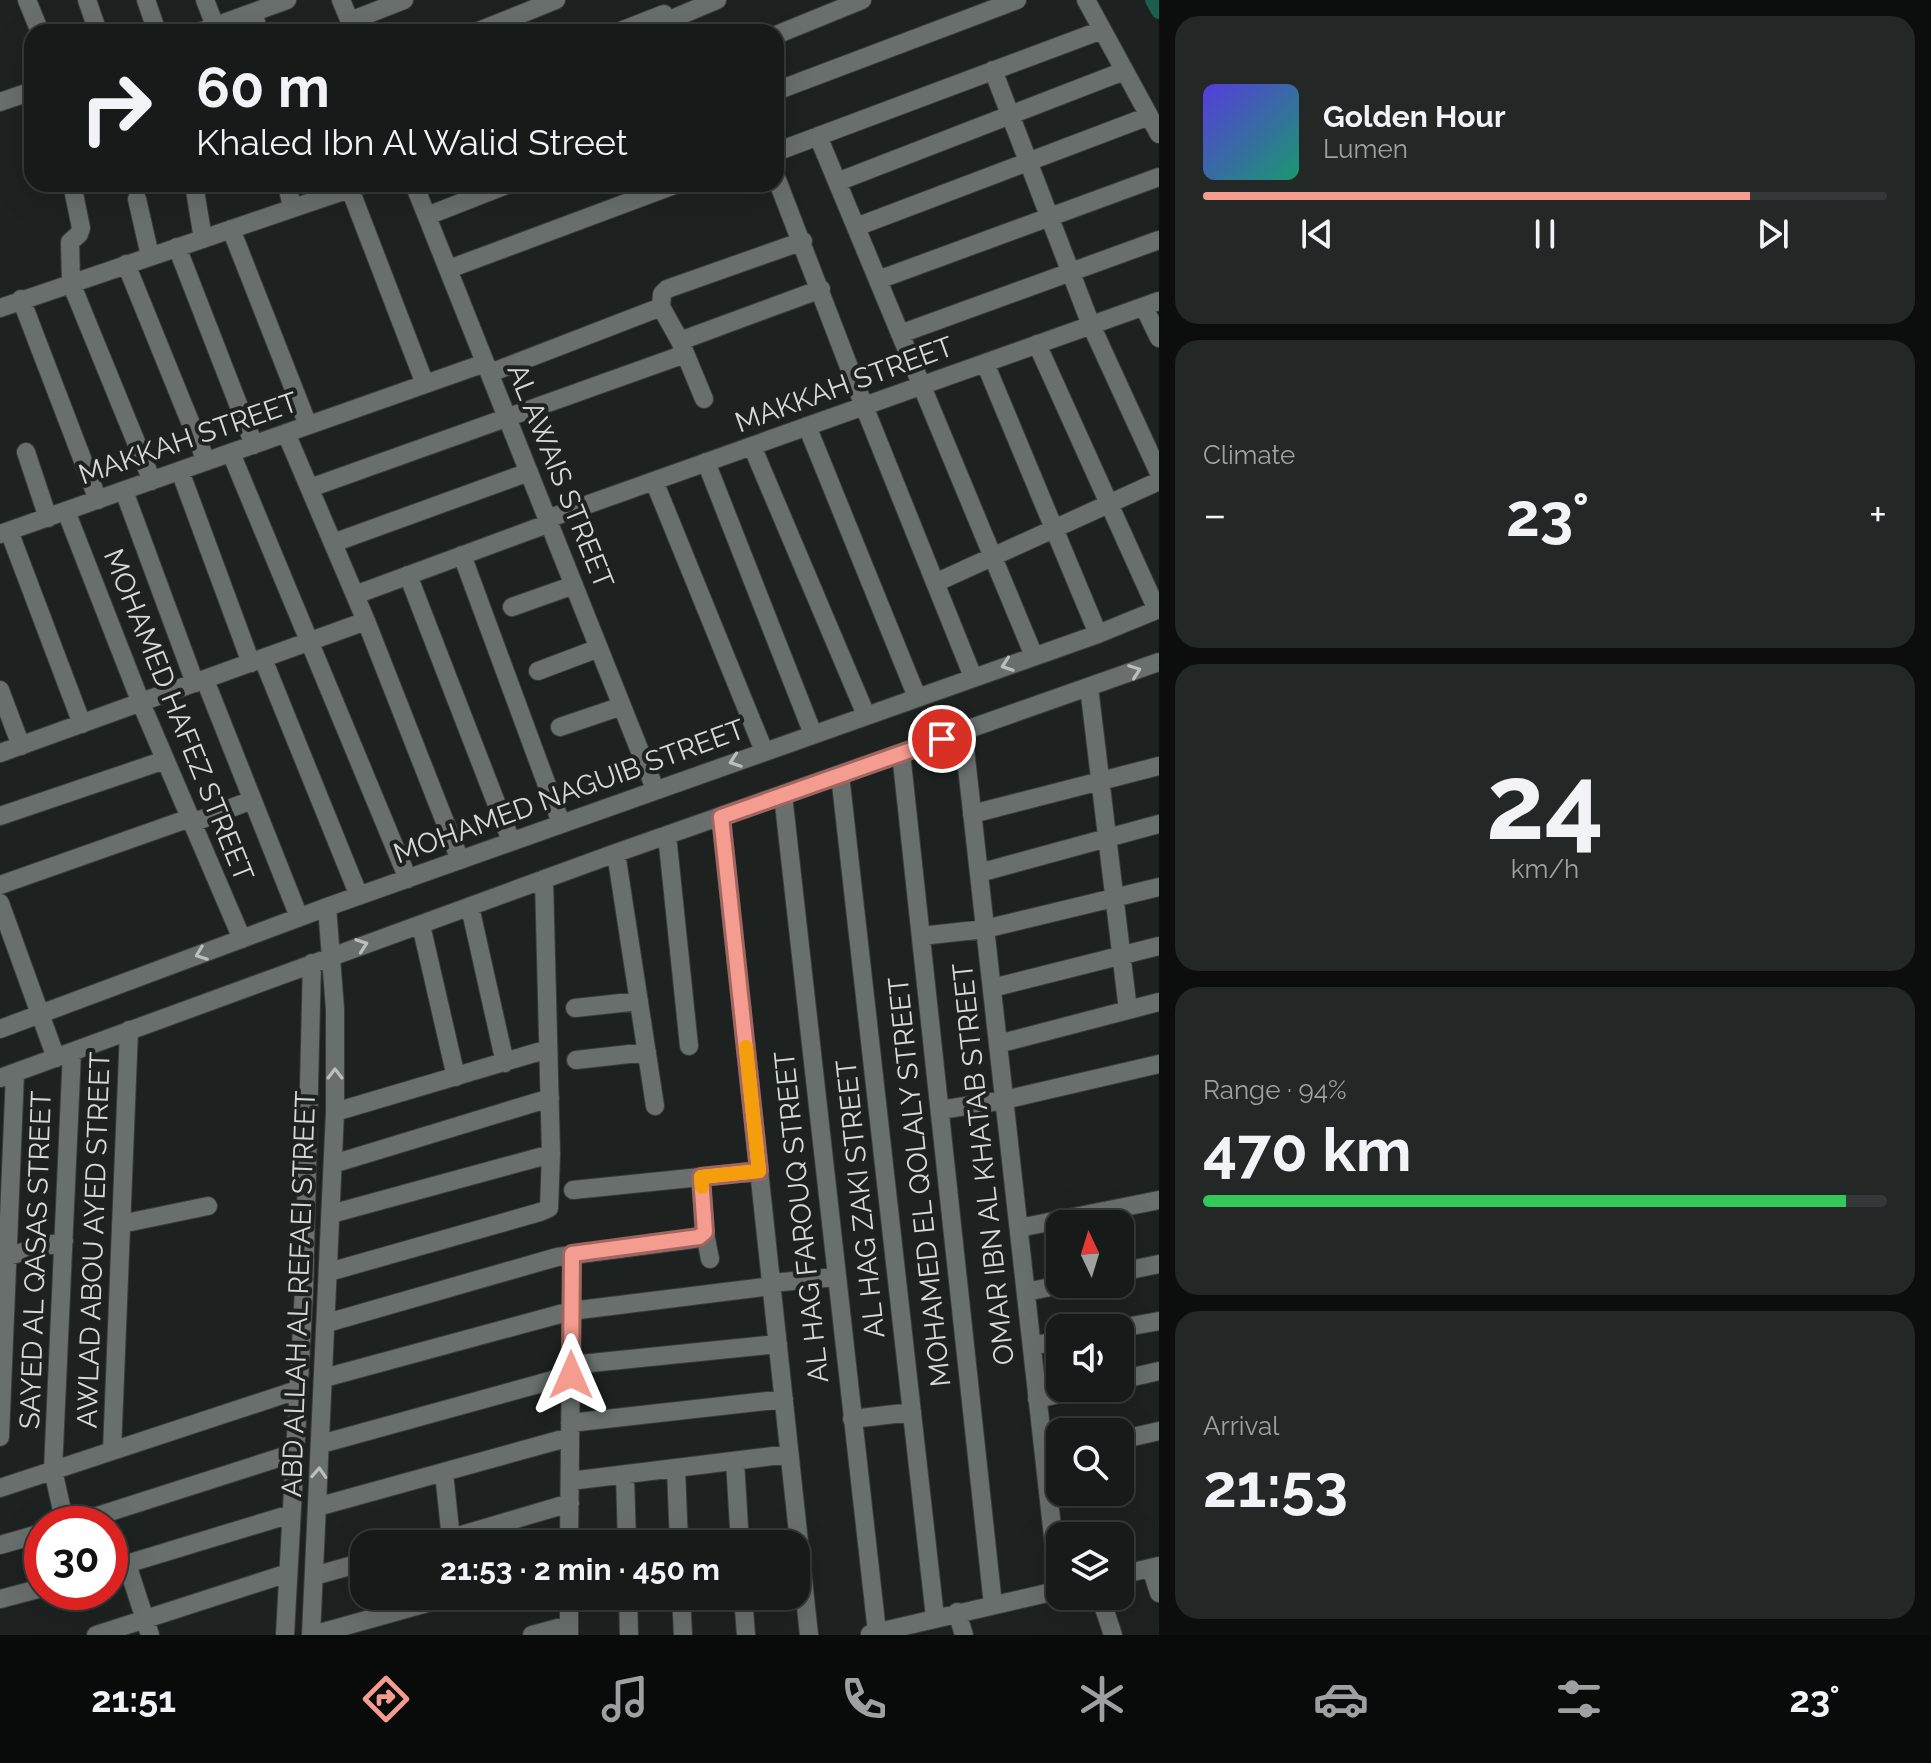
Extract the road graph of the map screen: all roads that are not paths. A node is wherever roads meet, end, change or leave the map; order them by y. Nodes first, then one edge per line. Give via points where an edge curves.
1 (27, 0) edge
2 (87, 0) edge
3 (146, 0) edge
4 (205, 0) edge
5 (341, 0) edge
6 (404, 0) edge
7 (556, 0) edge
8 (717, 0) edge
9 (862, 0) edge
10 (1017, 0) edge
11 (1086, 0) edge
12 (270, 4) edge
13 (665, 17) edge
14 (37, 24) edge
15 (95, 24) edge
16 (154, 24) edge
17 (207, 24) edge
18 (220, 24) edge
19 (261, 24) edge
20 (351, 24) edge
21 (356, 24) edge
22 (496, 24) edge
23 (643, 24) edge
24 (1102, 30) junction
25 (784, 32) edge
26 (993, 70) junction
27 (1124, 71) junction
28 (784, 88) edge
29 (24, 94) edge
30 (0, 102) edge
31 (1011, 114) junction
32 (1149, 116) junction
33 (1159, 134) edge
34 (818, 136) junction
35 (784, 149) edge
36 (1031, 163) junction
37 (1159, 177) edge
38 (837, 182) junction
39 (74, 192) edge
40 (195, 192) edge
41 (289, 192) edge
42 (339, 192) edge
43 (359, 192) edge
44 (417, 192) edge
45 (488, 192) edge
46 (656, 192) edge
47 (782, 192) edge
48 (137, 199) dead end
49 (292, 208) junction
50 (427, 216) junction
51 (1051, 217) junction
52 (856, 227) junction
53 (231, 229) junction
54 (203, 239) junction
55 (1159, 240) edge
56 (803, 241) junction
57 (177, 247) junction
58 (150, 256) junction
59 (126, 264) junction
60 (449, 269) junction
61 (1071, 272) junction
62 (878, 280) junction
63 (71, 283) junction
64 (821, 289) junction
65 (21, 299) junction
66 (1151, 304) edge
67 (661, 307) junction
68 (0, 308) edge
69 (1091, 325) junction
70 (900, 334) junction
71 (1159, 338) edge
72 (1037, 344) junction
73 (682, 348) junction
74 (985, 363) junction
75 (488, 368) junction
76 (425, 384) junction
77 (923, 385) junction
78 (704, 399) dead end
79 (864, 406) junction
80 (508, 418) junction
81 (308, 425) junction
82 (807, 426) junction
83 (286, 433) junction
84 (254, 445) junction
85 (752, 446) junction
86 (26, 452) dead end
87 (231, 453) junction
88 (206, 461) junction
89 (706, 462) junction
90 (180, 471) junction
91 (529, 472) junction
92 (1159, 473) edge
93 (152, 481) junction
94 (654, 481) junction
95 (1159, 481) edge
96 (310, 488) junction
97 (124, 491) junction
98 (98, 500) junction
99 (1109, 504) junction
100 (66, 511) junction
101 (48, 518) junction
102 (549, 521) junction
103 (1055, 530) junction
104 (4, 533) edge
105 (333, 543) junction
106 (462, 555) junction
107 (994, 558) junction
108 (408, 575) junction
109 (935, 583) junction
110 (574, 585) junction
111 (355, 595) junction
112 (512, 607) dead end
113 (1158, 610) edge
114 (366, 621) junction
115 (1098, 634) junction
116 (311, 641) junction
117 (599, 648) junction
118 (1034, 656) junction
119 (257, 661) junction
120 (1159, 662) edge
121 (538, 671) dead end
122 (973, 677) junction
123 (200, 681) junction
124 (1089, 687) junction
125 (0, 690) edge
126 (917, 697) junction
127 (141, 703) junction
128 (622, 706) junction
129 (866, 715) junction
130 (82, 724) junction
131 (560, 727) dead end
132 (963, 731) junction
133 (813, 734) junction
134 (21, 746) junction
135 (764, 751) junction
136 (0, 753) edge
137 (901, 753) junction
138 (165, 760) junction
139 (1159, 766) edge
140 (840, 775) junction
141 (1101, 781) junction
142 (655, 789) junction
143 (783, 795) junction
144 (252, 800) junction
145 (972, 814) junction
146 (0, 816) edge
147 (721, 817) junction
148 (191, 820) junction
149 (561, 823) junction
150 (1159, 824) edge
151 (667, 835) junction
152 (1107, 838) junction
153 (511, 841) junction
154 (616, 853) junction
155 (460, 860) junction
156 (979, 873) junction
157 (408, 879) junction
158 (544, 879) junction
159 (0, 885) edge
160 (1159, 887) edge
161 (359, 896) junction
162 (1115, 898) junction
163 (0, 903) edge
164 (327, 907) junction
165 (470, 907) junction
166 (299, 917) junction
167 (421, 925) junction
168 (985, 929) junction
169 (921, 936) junction
170 (242, 939) junction
171 (1159, 946) edge
172 (333, 956) junction
173 (1122, 956) junction
174 (312, 963) junction
175 (992, 988) junction
176 (639, 1001) junction
177 (1159, 1002) edge
178 (575, 1008) dead end
179 (1128, 1010) junction
180 (40, 1014) junction
181 (0, 1029) edge
182 (129, 1030) junction
183 (998, 1044) junction
184 (689, 1046) dead end
185 (548, 1049) junction
186 (647, 1052) junction
187 (64, 1055) junction
188 (576, 1060) dead end
189 (505, 1063) junction
190 (1159, 1064) edge
191 (7, 1076) edge
192 (456, 1077) junction
193 (550, 1098) junction
194 (1004, 1100) junction
195 (655, 1106) dead end
196 (940, 1110) junction
197 (335, 1112) junction
198 (551, 1154) junction
199 (333, 1164) junction
200 (759, 1171) junction
201 (701, 1177) junction
202 (573, 1190) dead end
203 (1159, 1200) edge
204 (208, 1206) dead end
205 (331, 1214) junction
206 (121, 1224) junction
207 (1019, 1228) junction
208 (705, 1232) junction
209 (64, 1241) junction
210 (572, 1254) junction
211 (4, 1257) edge
212 (710, 1259) dead end
213 (1159, 1264) edge
214 (1134, 1269) edge
215 (329, 1272) junction
216 (836, 1277) junction
217 (771, 1285) junction
218 (1046, 1288) edge
219 (1026, 1292) junction
220 (571, 1311) junction
221 (1159, 1321) edge
222 (327, 1323) junction
223 (1134, 1325) edge
224 (1046, 1343) edge
225 (778, 1344) junction
226 (1032, 1346) junction
227 (571, 1370) junction
228 (1159, 1371) edge
229 (1134, 1377) edge
230 (324, 1378) junction
231 (297, 1390) junction
232 (1046, 1397) edge
233 (784, 1399) junction
234 (1037, 1399) junction
235 (912, 1412) junction
236 (852, 1419) junction
237 (570, 1430) junction
238 (1159, 1431) edge
239 (1046, 1432) edge
240 (0, 1437) edge
241 (1134, 1437) edge
242 (321, 1444) junction
243 (112, 1451) junction
244 (294, 1453) junction
245 (789, 1454) junction
246 (735, 1461) junction
247 (676, 1468) junction
248 (53, 1470) junction
249 (444, 1473) junction
250 (625, 1474) junction
251 (570, 1481) junction
252 (0, 1488) edge
253 (570, 1503) junction
254 (61, 1506) edge
255 (128, 1506) edge
256 (317, 1507) junction
257 (291, 1514) junction
258 (450, 1530) edge
259 (481, 1530) edge
260 (569, 1530) edge
261 (627, 1530) edge
262 (678, 1530) edge
263 (739, 1530) edge
264 (24, 1538) edge
265 (0, 1545) edge
266 (128, 1563) edge
267 (350, 1566) edge
268 (1155, 1567) edge
269 (1134, 1572) edge
270 (288, 1573) junction
271 (314, 1576) junction
272 (128, 1586) edge
273 (24, 1593) edge
274 (1046, 1593) edge
275 (1159, 1593) edge
276 (0, 1599) edge
277 (993, 1605) junction
278 (402, 1610) edge
279 (628, 1610) edge
280 (682, 1610) edge
281 (744, 1610) edge
282 (1105, 1610) edge
283 (957, 1612) junction
284 (935, 1617) junction
285 (147, 1628) edge
286 (569, 1630) edge
287 (875, 1634) edge
288 (96, 1635) edge
289 (285, 1635) edge
290 (312, 1635) edge
291 (532, 1635) edge
292 (629, 1635) edge
293 (683, 1635) edge
294 (746, 1635) edge
295 (809, 1635) edge
296 (964, 1635) edge
297 (1113, 1635) edge

1 - 14 street
2 - 15 street
3 - 16 street
4 - 17 street
5 - 20 street
6 - 21 street
7 - 22 street
8 - 13 street
9 - 25 street
10 - 28 street
11 - 24 street
12 - 18 street
12 - 19 street
13 - 23 street
24 - 26 street
24 - 27 street
26 - 31 street
26 - 34 street
27 - 31 street
27 - 32 street
29 - 30 street
31 - 36 street
31 - 38 street
32 - 33 street
32 - 36 street
34 - 35 street
34 - 38 street
36 - 51 street
36 - 52 street
37 - 51 street
38 - 52 street
39 - 63 street via 81,231 70,242
40 - 54 street
41 - 49 street
42 - 49 street
43 - 76 street
44 - 50 street, AL AWAIS STREET
45 - 50 street
46 - 60 street
47 - 56 street
48 - 58 street
49 - 53 street
50 - 60 street, AL AWAIS STREET
51 - 61 street
51 - 62 street
52 - 62 street
53 - 54 street
53 - 81 street
54 - 57 street
55 - 61 street
56 - 64 street
56 - 67 street via 667,289
57 - 58 street
57 - 84 street
58 - 59 street
59 - 63 street
59 - 88 street
60 - 75 street, AL AWAIS STREET
61 - 69 street
61 - 70 street
62 - 70 street
63 - 65 street
63 - 93 street
64 - 73 street
64 - 79 street
65 - 68 street
65 - 98 street
66 - 69 street, MAKKAH STREET
66 - 71 street
67 - 73 street
67 - 75 street, MAKKAH STREET
69 - 72 street, MAKKAH STREET
69 - 92 street
70 - 77 street
72 - 74 street, MAKKAH STREET
72 - 99 street
73 - 78 street
73 - 80 street
74 - 77 street, MAKKAH STREET
74 - 103 street
75 - 76 street, MAKKAH STREET
75 - 80 street, AL AWAIS STREET
76 - 81 street, MAKKAH STREET
77 - 79 street, MAKKAH STREET
77 - 107 street
79 - 82 street, MAKKAH STREET
79 - 109 street
80 - 91 street, AL AWAIS STREET
80 - 96 street
81 - 83 street, MAKKAH STREET
82 - 85 street, MAKKAH STREET
82 - 126 street
83 - 84 street, MAKKAH STREET
83 - 96 street
84 - 87 street, MAKKAH STREET
85 - 89 street, MAKKAH STREET
85 - 129 street
86 - 101 street
87 - 88 street, MAKKAH STREET
87 - 116 street
88 - 90 street, MAKKAH STREET
89 - 94 street, MAKKAH STREET
89 - 133 street
90 - 93 street, MAKKAH STREET
90 - 119 street
91 - 102 street, AL AWAIS STREET
91 - 105 street
93 - 97 street, MAKKAH STREET
94 - 102 street, MAKKAH STREET
94 - 135 street
95 - 99 street
96 - 105 street
97 - 98 street, MAKKAH STREET
97 - 123 street
98 - 100 street, MAKKAH STREET
99 - 103 street
99 - 113 street
100 - 101 street, MAKKAH STREET
100 - 127 street, MOHAMED HAFEZ STREET
101 - 104 street, MAKKAH STREET
102 - 106 street, MAKKAH STREET
102 - 110 street, AL AWAIS STREET
103 - 107 street
103 - 115 street
104 - 130 street
105 - 111 street
106 - 108 street, MAKKAH STREET
106 - 149 street
107 - 109 street
107 - 118 street
108 - 111 street, MAKKAH STREET
108 - 153 street
109 - 122 street
110 - 112 street
110 - 117 street, AL AWAIS STREET
111 - 114 street
113 - 115 street, MOHAMED NAGUIB STREET
114 - 116 street
114 - 155 street
115 - 118 street, MOHAMED NAGUIB STREET
116 - 119 street
116 - 157 street
117 - 121 street
117 - 128 street, AL AWAIS STREET
118 -> 122 street, MOHAMED NAGUIB STREET
119 - 123 street
119 - 161 street
124 -> 120 street
122 - 126 street, MOHAMED NAGUIB STREET
123 - 127 street
123 - 144 street
124 - 132 street
124 - 141 street
125 - 134 street
126 - 129 street, MOHAMED NAGUIB STREET
127 - 130 street
127 - 138 street, MOHAMED HAFEZ STREET
128 - 131 street
128 - 142 street, AL AWAIS STREET
129 - 133 street, MOHAMED NAGUIB STREET
130 - 134 street
132 - 137 street
132 - 145 street, OMAR IBN AL KHATAB STREET
133 - 135 street, MOHAMED NAGUIB STREET
134 - 136 street
135 -> 142 street, MOHAMED NAGUIB STREET
137 - 140 street
137 - 169 street, MOHAMED EL QOLALY STREET
138 - 146 street
138 - 148 street, MOHAMED HAFEZ STREET
139 - 141 street
140 - 143 street
140 - 235 street, AL HAG ZAKI STREET
141 - 145 street
141 - 152 street
142 - 149 street, MOHAMED NAGUIB STREET
143 - 147 street
143 - 216 street, AL HAG FAROUQ STREET
144 - 148 street
144 - 166 street
145 - 156 street, OMAR IBN AL KHATAB STREET
147 - 151 street
147 - 200 street
148 - 159 street
148 - 170 street, MOHAMED HAFEZ STREET
149 - 153 street, MOHAMED NAGUIB STREET
150 - 152 street
151 - 154 street
151 - 184 street
152 - 156 street
152 - 162 street
153 - 155 street, MOHAMED NAGUIB STREET
154 - 158 street
154 - 176 street
155 - 157 street, MOHAMED NAGUIB STREET
156 - 168 street, OMAR IBN AL KHATAB STREET
157 - 161 street, MOHAMED NAGUIB STREET
158 - 165 street
158 - 185 street
160 - 162 street
161 - 164 street, MOHAMED NAGUIB STREET
162 - 168 street
162 - 173 street
163 - 180 street
164 - 166 street, MOHAMED NAGUIB STREET
164 - 172 street, ABD ALLAH AL REFAEI STREET
165 - 167 street
165 - 189 street
166 - 170 street, MOHAMED NAGUIB STREET
172 -> 167 street
167 - 192 street
168 - 169 street
168 - 175 street, OMAR IBN AL KHATAB STREET
169 - 196 street, MOHAMED EL QOLALY STREET
170 -> 180 street, MOHAMED NAGUIB STREET
171 - 173 street
172 - 174 street
197 -> 172 street, ABD ALLAH AL REFAEI STREET
173 - 175 street
173 - 179 street
174 - 182 street
174 - 231 street, ABD ALLAH AL REFAEI STREET
175 - 183 street, OMAR IBN AL KHATAB STREET
176 - 178 street
176 - 186 street
177 - 179 street
179 - 183 street
180 - 181 street, MOHAMED NAGUIB STREET
180 - 187 street
182 - 187 street
182 - 206 street, AWLAD ABOU AYED STREET
183 - 194 street, OMAR IBN AL KHATAB STREET
185 - 189 street
185 - 193 street
186 - 188 street
186 - 195 street
187 - 191 street
187 - 209 street, SAYED AL QASAS STREET
189 - 192 street
190 - 194 street
191 - 211 street
192 - 197 street
193 - 198 street
193 - 199 street
194 - 196 street
194 - 207 street, OMAR IBN AL KHATAB STREET
196 - 277 street, MOHAMED EL QOLALY STREET
197 - 199 street, ABD ALLAH AL REFAEI STREET
198 - 205 street
198 - 215 street via 549,1208
199 - 205 street, ABD ALLAH AL REFAEI STREET
200 - 201 street
200 - 217 street
201 - 202 street
201 - 208 street
203 - 207 street
204 - 206 street
205 - 215 street, ABD ALLAH AL REFAEI STREET
206 - 243 street, AWLAD ABOU AYED STREET
207 - 219 street, OMAR IBN AL KHATAB STREET
208 - 210 street via 694,1239
208 - 212 street
209 - 211 street
209 - 248 street, SAYED AL QASAS STREET
210 - 220 street
210 - 222 street
211 - 240 street
213 - 214 street
215 - 222 street, ABD ALLAH AL REFAEI STREET
216 - 217 street
216 - 236 street, AL HAG FAROUQ STREET
217 - 220 street
217 - 225 street
218 - 219 street
219 - 226 street, OMAR IBN AL KHATAB STREET
220 - 227 street
220 - 230 street
221 - 223 street
222 - 230 street, ABD ALLAH AL REFAEI STREET
224 - 226 street
225 - 227 street
225 - 233 street
226 - 234 street, OMAR IBN AL KHATAB STREET
227 - 237 street
227 - 242 street
228 - 229 street
230 - 242 street, ABD ALLAH AL REFAEI STREET
231 - 243 street
231 - 244 street, ABD ALLAH AL REFAEI STREET
232 - 234 street
233 - 237 street
233 - 245 street
234 - 239 street, OMAR IBN AL KHATAB STREET
235 - 236 street
235 - 284 street, AL HAG ZAKI STREET
236 - 287 street, AL HAG FAROUQ STREET
237 - 249 street
237 - 251 street
238 - 241 street
256 -> 242 street, ABD ALLAH AL REFAEI STREET
243 - 248 street
244 - 255 street
244 - 257 street, ABD ALLAH AL REFAEI STREET
245 - 246 street
245 - 295 street
246 - 247 street
246 - 263 street
247 - 250 street
247 - 262 street
248 - 252 street
248 - 254 street, SAYED AL QASAS STREET
249 - 256 street
249 - 258 street
250 - 251 street
250 - 261 street
251 - 253 street
253 - 259 street
253 - 260 street
256 - 271 street, ABD ALLAH AL REFAEI STREET
257 - 266 street
257 - 270 street, ABD ALLAH AL REFAEI STREET
264 - 265 street
267 - 271 street
268 - 269 street
268 - 275 street
270 - 285 street
270 - 289 street, ABD ALLAH AL REFAEI STREET
271 - 290 street, ABD ALLAH AL REFAEI STREET
272 - 285 street
273 - 276 street
274 - 277 street
277 - 283 street
278 - 290 street
279 - 292 street
280 - 293 street
281 - 294 street
282 - 297 street
283 - 284 street
283 - 296 street
284 - 287 street
285 - 288 street
286 - 291 street

